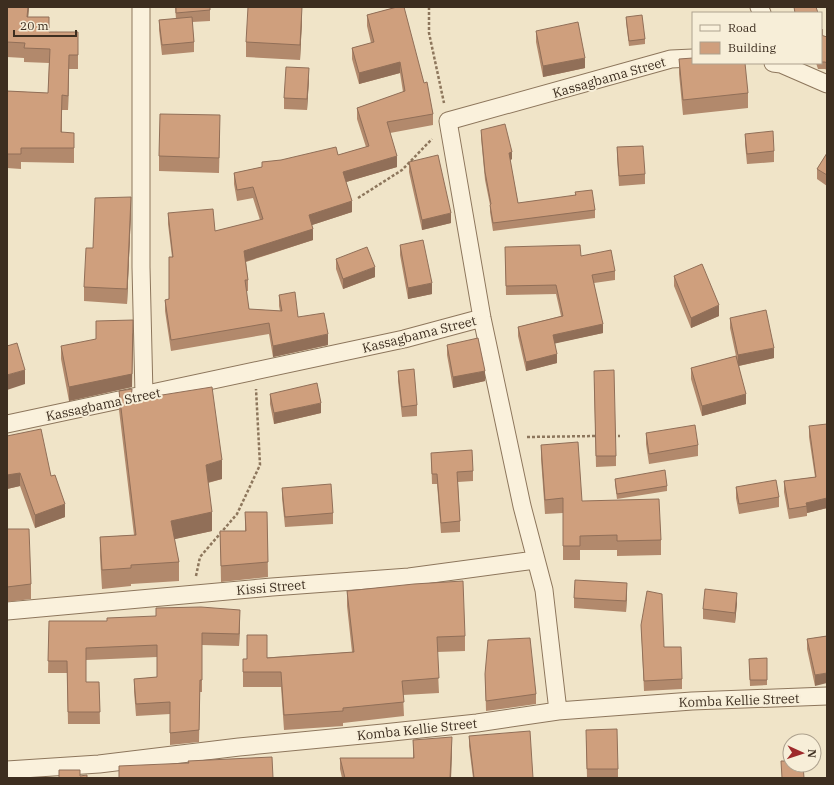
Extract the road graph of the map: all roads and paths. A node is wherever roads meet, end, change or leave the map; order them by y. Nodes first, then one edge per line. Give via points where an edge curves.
1 (141, 7) edge
2 (429, 7) edge
3 (692, 58) edge
4 (780, 64) edge
5 (827, 84) edge
6 (448, 121) junction
7 (358, 198) dead end
8 (482, 318) junction
9 (251, 373) junction
10 (144, 395) junction
11 (7, 424) edge
12 (604, 436) edge
13 (612, 436) edge
14 (620, 436) dead end
15 (508, 437) junction
16 (535, 560) junction
17 (193, 594) junction
18 (7, 611) edge
19 (827, 696) edge
20 (558, 710) junction
21 (7, 770) edge
22 (100, 771) edge

1 - 10 street
2 - 6 path via 429,33
3 - 6 street, Kassagbama Street via 671,59
4 - 5 street
6 - 7 path via 402,170
6 - 8 street, Kassagbama Street
8 - 9 street, Kassagbama Street via 404,339
8 - 15 street
9 - 10 street, Kassagbama Street
9 - 17 path via 256,389 260,465 236,514 200,557
10 - 11 street, Kassagbama Street
12 - 15 path
13 - 14 path
15 - 16 street
16 - 17 street, Kissi Street via 409,577
16 - 20 street via 546,605
17 - 18 street, Kissi Street
19 - 20 street, Komba Kellie Street via 692,701
20 - 22 street, Komba Kellie Street via 477,723 239,747
21 - 22 street, Komba Kellie Street

